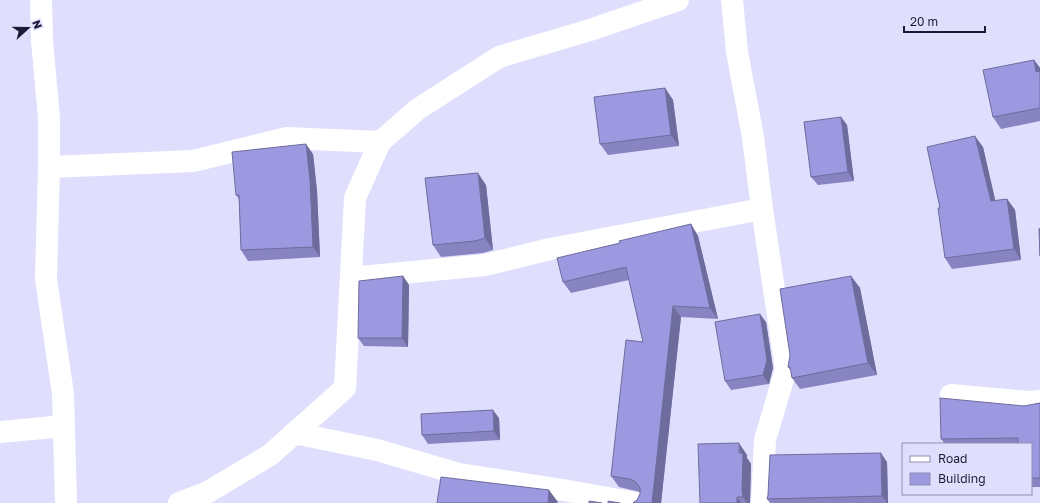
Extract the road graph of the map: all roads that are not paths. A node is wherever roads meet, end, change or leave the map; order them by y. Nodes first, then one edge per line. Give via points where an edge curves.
1 (41, 0) edge
2 (678, 0) edge
3 (732, 0) edge
4 (380, 142) junction
5 (49, 167) junction
6 (762, 209) junction
7 (351, 278) junction
8 (951, 395) dead end
9 (1040, 401) edge
10 (64, 426) junction
11 (0, 432) edge
12 (294, 433) junction
13 (562, 496) edge
14 (66, 503) edge
15 (180, 503) edge
16 (636, 503) edge
17 (762, 503) edge

1 - 5 street via 49,118
2 - 4 street via 499,57 418,110
3 - 6 street via 737,52 753,137
4 - 5 street via 287,138 193,161
4 - 7 street via 355,198
5 - 10 street via 46,279 63,394
6 - 7 street via 550,249 485,265
6 - 17 street via 786,369 765,440
7 - 12 street via 345,388
8 - 9 street
10 - 11 street
10 - 14 street
12 - 13 street via 377,450 459,474
12 - 15 street via 270,455 208,492
13 - 16 street

